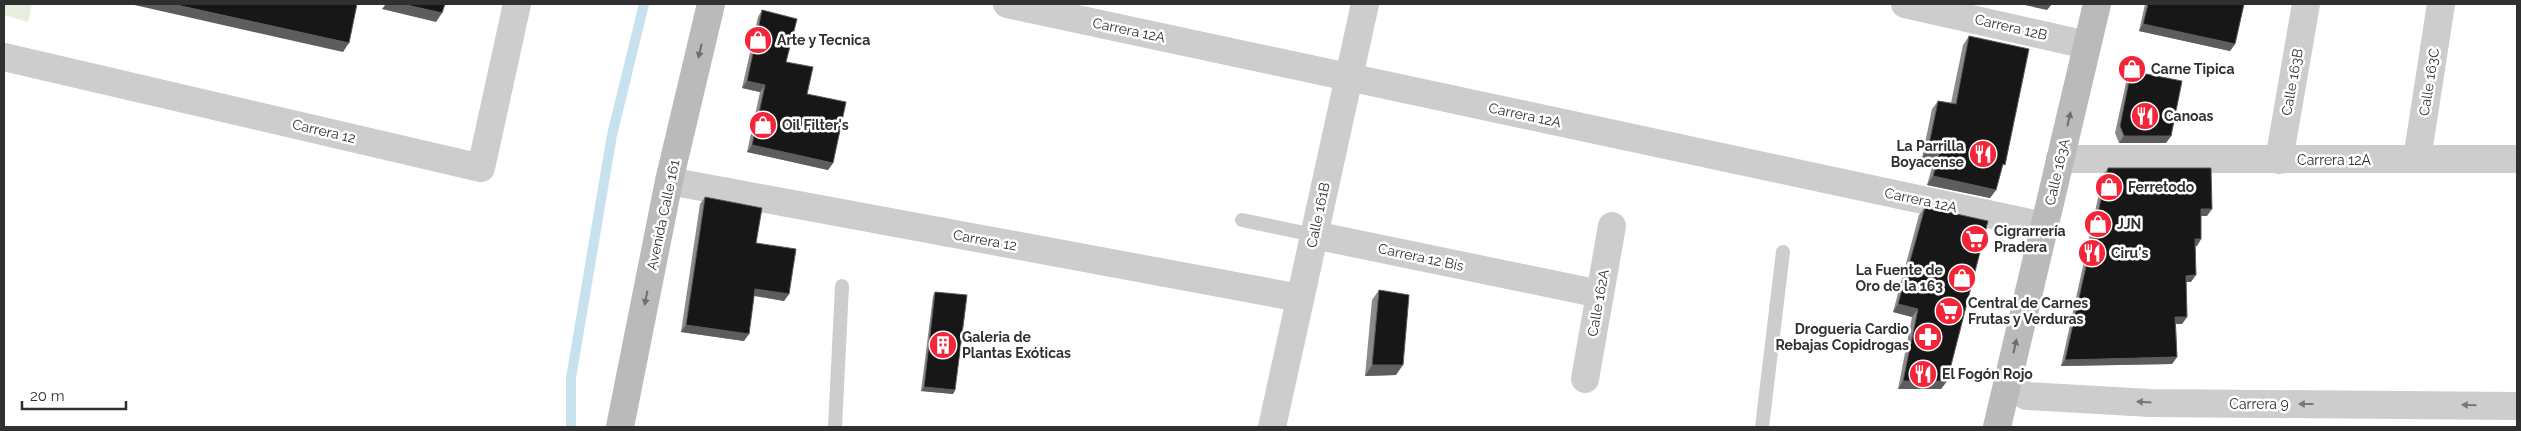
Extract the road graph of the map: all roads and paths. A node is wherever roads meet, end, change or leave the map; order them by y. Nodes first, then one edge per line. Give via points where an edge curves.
1 (517, 4) edge
2 (711, 4) edge
3 (1007, 4) edge
4 (1365, 4) edge
5 (1905, 4) edge
6 (2097, 4) edge
7 (2306, 4) edge
8 (2441, 4) edge
9 (2087, 45) junction
10 (4, 57) edge
11 (1349, 77) junction
12 (2060, 159) junction
13 (2417, 159) junction
14 (2517, 159) edge
15 (2279, 160) junction
16 (669, 181) junction
17 (1242, 220) dead end
18 (1612, 226) dead end
19 (2044, 226) junction
20 (1314, 235) junction
21 (1784, 252) dead end
22 (842, 286) dead end
23 (1600, 294) junction
24 (1300, 298) junction
25 (1585, 379) dead end
26 (2007, 381) junction
27 (2517, 406) edge
28 (620, 427) edge
29 (835, 427) edge
30 (1272, 427) edge
31 (1762, 427) edge
32 (1997, 427) edge

1 - 10 street, Carrera 12 via 481,168
2 -> 16 main road, Avenida Calle 161
3 - 11 street, Carrera 12A
4 - 11 street, Calle 161B
5 - 9 street, Carrera 12B
6 - 9 main road, Calle 163A
7 - 15 street, Calle 163B
8 - 13 street, Calle 163C
12 -> 9 main road, Calle 163A
11 - 19 street, Carrera 12A
11 - 20 street, Calle 161B
12 - 15 street, Carrera 12A
12 - 19 main road, Calle 163A
13 - 14 street, Carrera 12A
13 - 15 street, Carrera 12A
16 - 24 street, Carrera 12
16 -> 28 main road, Avenida Calle 161
17 - 20 lane, Carrera 12 Bis
18 - 23 street, Calle 162A
26 -> 19 main road, Calle 163A
20 - 23 street, Carrera 12 Bis
20 - 24 street, Calle 161B
21 - 31 lane
22 - 29 lane
23 - 25 street, Calle 162A
24 - 30 street, Calle 161B
27 -> 26 street, Carrera 9 via 2150,403 2026,396
26 - 32 main road, Calle 163A

